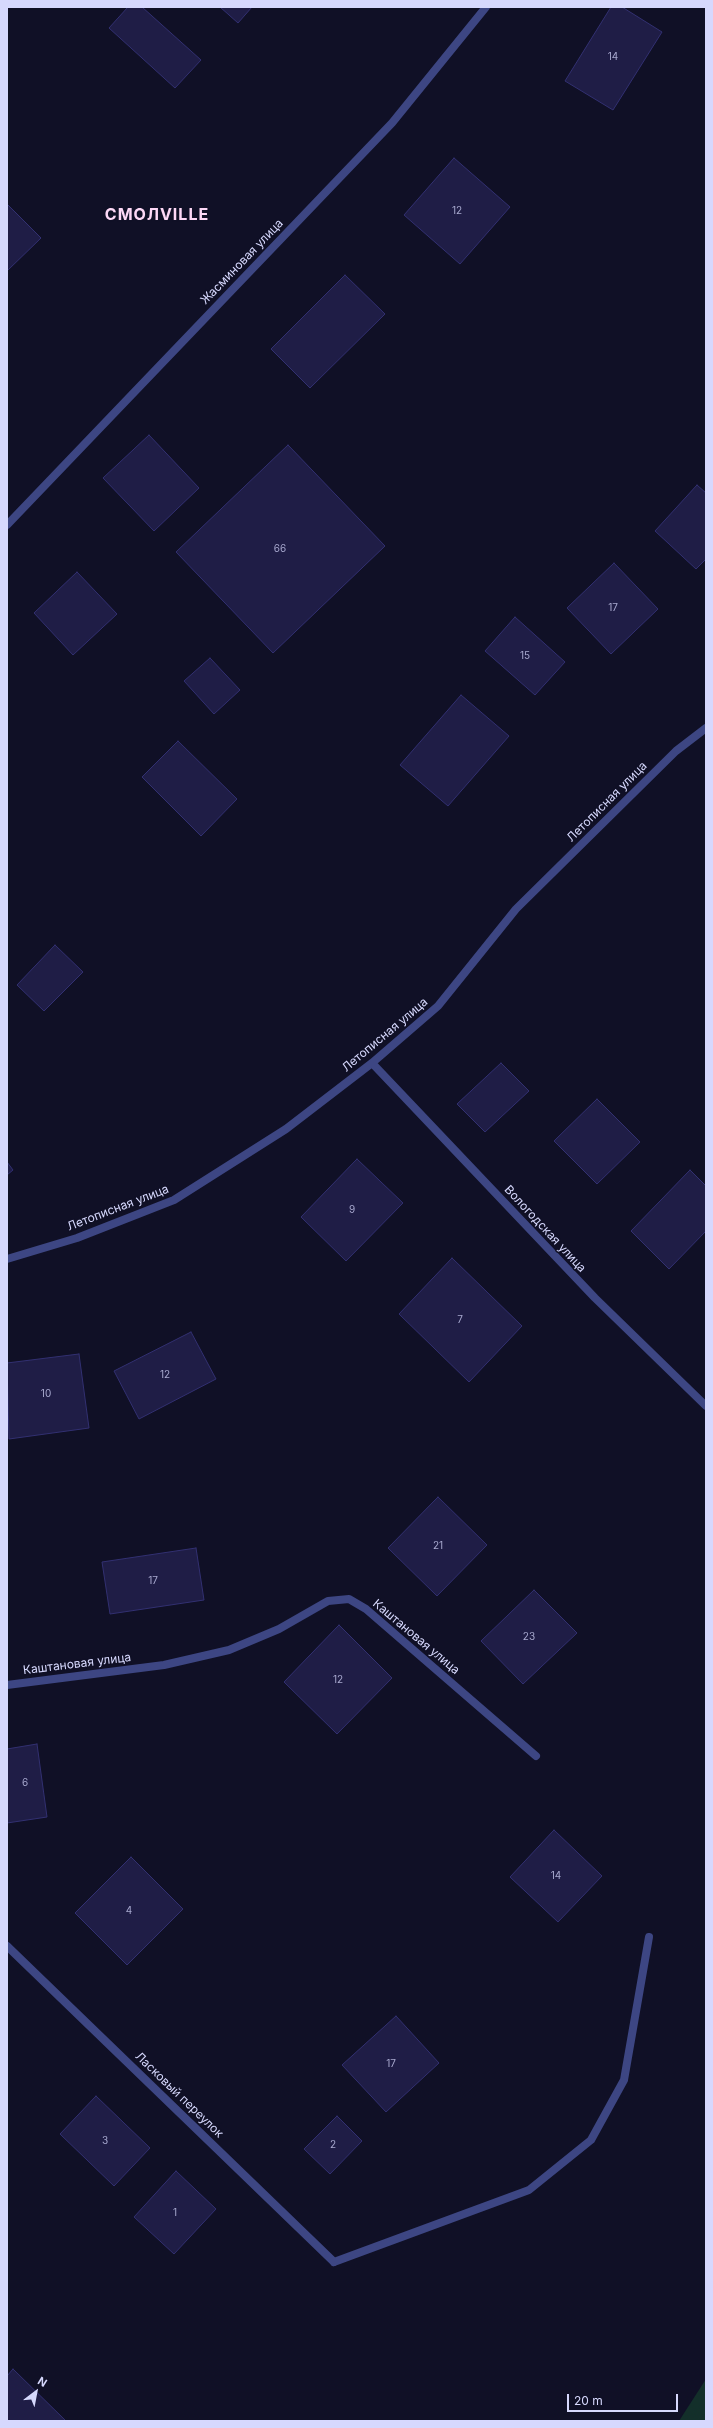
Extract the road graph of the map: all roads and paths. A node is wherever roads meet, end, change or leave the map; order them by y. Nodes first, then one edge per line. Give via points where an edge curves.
1 (486, 7) edge
2 (7, 525) edge
3 (706, 728) edge
4 (372, 1063) junction
5 (7, 1259) edge
6 (706, 1406) edge
7 (7, 1685) edge
8 (536, 1756) dead end
9 (649, 1937) dead end
10 (7, 1946) edge

1 - 2 street, Жасминовая улица via 392,123
3 - 4 street, Летописная улица via 676,751 516,909 438,1006
4 - 5 street, Летописная улица via 286,1129 174,1200 76,1238
4 - 6 street, Вологодская улица via 595,1298
7 - 8 street, Каштановая улица via 164,1665 229,1650 279,1628 328,1601 348,1599 366,1609
9 - 10 street, Ласковый переулок via 624,2080 591,2140 529,2190 334,2262

